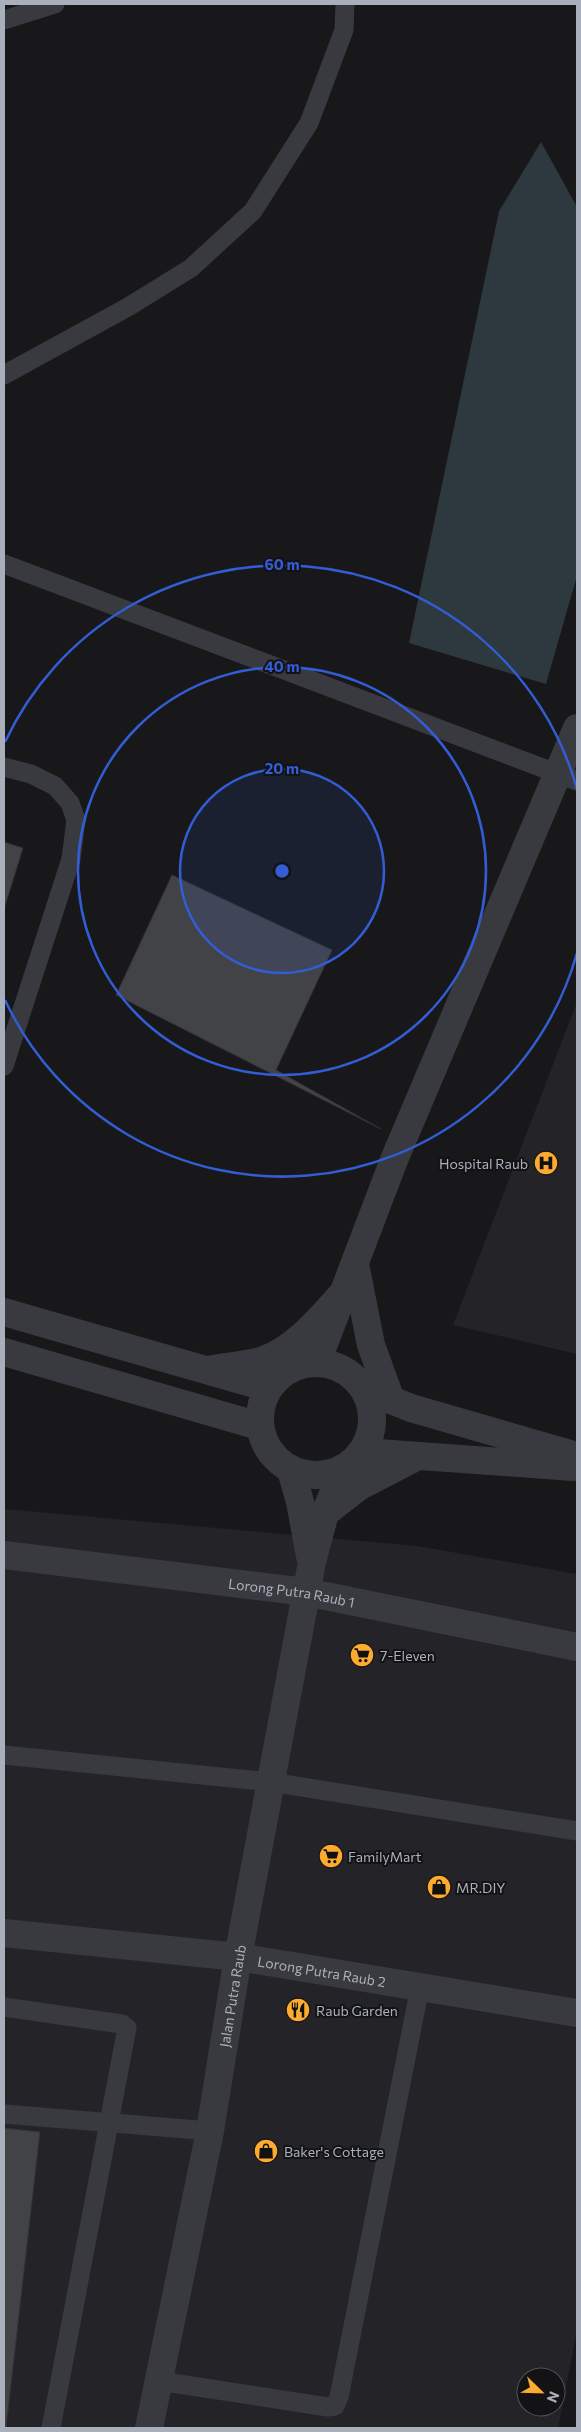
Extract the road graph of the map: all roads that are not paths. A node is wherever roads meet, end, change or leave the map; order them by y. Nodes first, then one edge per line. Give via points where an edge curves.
1 (55, 4) edge
2 (345, 4) edge
3 (4, 20) edge
4 (4, 375) edge
5 (4, 564) edge
6 (577, 728) edge
7 (4, 767) edge
8 (567, 778) edge
9 (9, 1030) edge
10 (4, 1066) edge
11 (349, 1278) junction
12 (4, 1312) edge
13 (4, 1352) edge
14 (327, 1364) junction
15 (207, 1370) junction
16 (268, 1388) junction
17 (364, 1389) junction
18 (391, 1400) junction
19 (259, 1426) junction
20 (419, 1455) junction
21 (577, 1456) edge
22 (351, 1463) junction
23 (577, 1468) edge
24 (291, 1470) junction
25 (325, 1513) junction
26 (4, 1555) edge
27 (312, 1562) junction
28 (306, 1592) junction
29 (577, 1647) edge
30 (4, 1755) edge
31 (270, 1782) junction
32 (577, 1831) edge
33 (4, 1933) edge
34 (238, 1957) junction
35 (420, 1987) junction
36 (4, 2007) edge
37 (577, 2013) edge
38 (4, 2114) edge
39 (108, 2123) junction
40 (210, 2131) junction
41 (159, 2380) junction
42 (51, 2428) edge
43 (150, 2428) edge

1 - 3 lane
2 - 4 lane via 344,30 309,123 253,211 190,268 128,307
5 - 8 lane
6 - 8 street
7 - 9 lane via 31,774 55,786 70,803 76,820 72,859
8 - 11 street via 394,1160
9 - 10 lane
11 - 14 street
11 - 15 street via 304,1333 280,1352 263,1360
11 - 18 street
12 - 15 street
13 - 19 street
14 - 16 street via 298,1364 281,1373
14 - 17 street via 353,1376
15 - 16 street
16 - 19 street via 260,1406
17 - 18 street
17 - 22 street via 371,1406 372,1424 368,1442
18 - 21 street
19 - 24 street via 265,1444 276,1460
20 - 22 street via 378,1453
20 - 23 street
20 - 25 street via 360,1486
22 - 24 street via 326,1474 308,1475
22 - 25 street, Jalan Putra Raub
24 - 27 street
25 - 27 street, Jalan Putra Raub
26 - 28 street, Lorong Putra Raub 1
27 - 28 street, Jalan Putra Raub
28 - 29 street, Lorong Putra Raub 1
28 - 31 street, Jalan Putra Raub
30 - 31 lane
31 - 32 lane
31 - 34 street, Jalan Putra Raub
33 - 34 street, Lorong Putra Raub 2
34 - 35 street, Lorong Putra Raub 2
34 - 40 street, Jalan Putra Raub
35 - 37 street, Lorong Putra Raub 2
35 - 41 lane via 335,2406
36 - 39 lane via 122,2024 127,2028
38 - 39 lane
39 - 40 lane
39 - 42 lane
40 - 41 street, Jalan Putra Raub
41 - 43 street, Jalan Putra Raub

